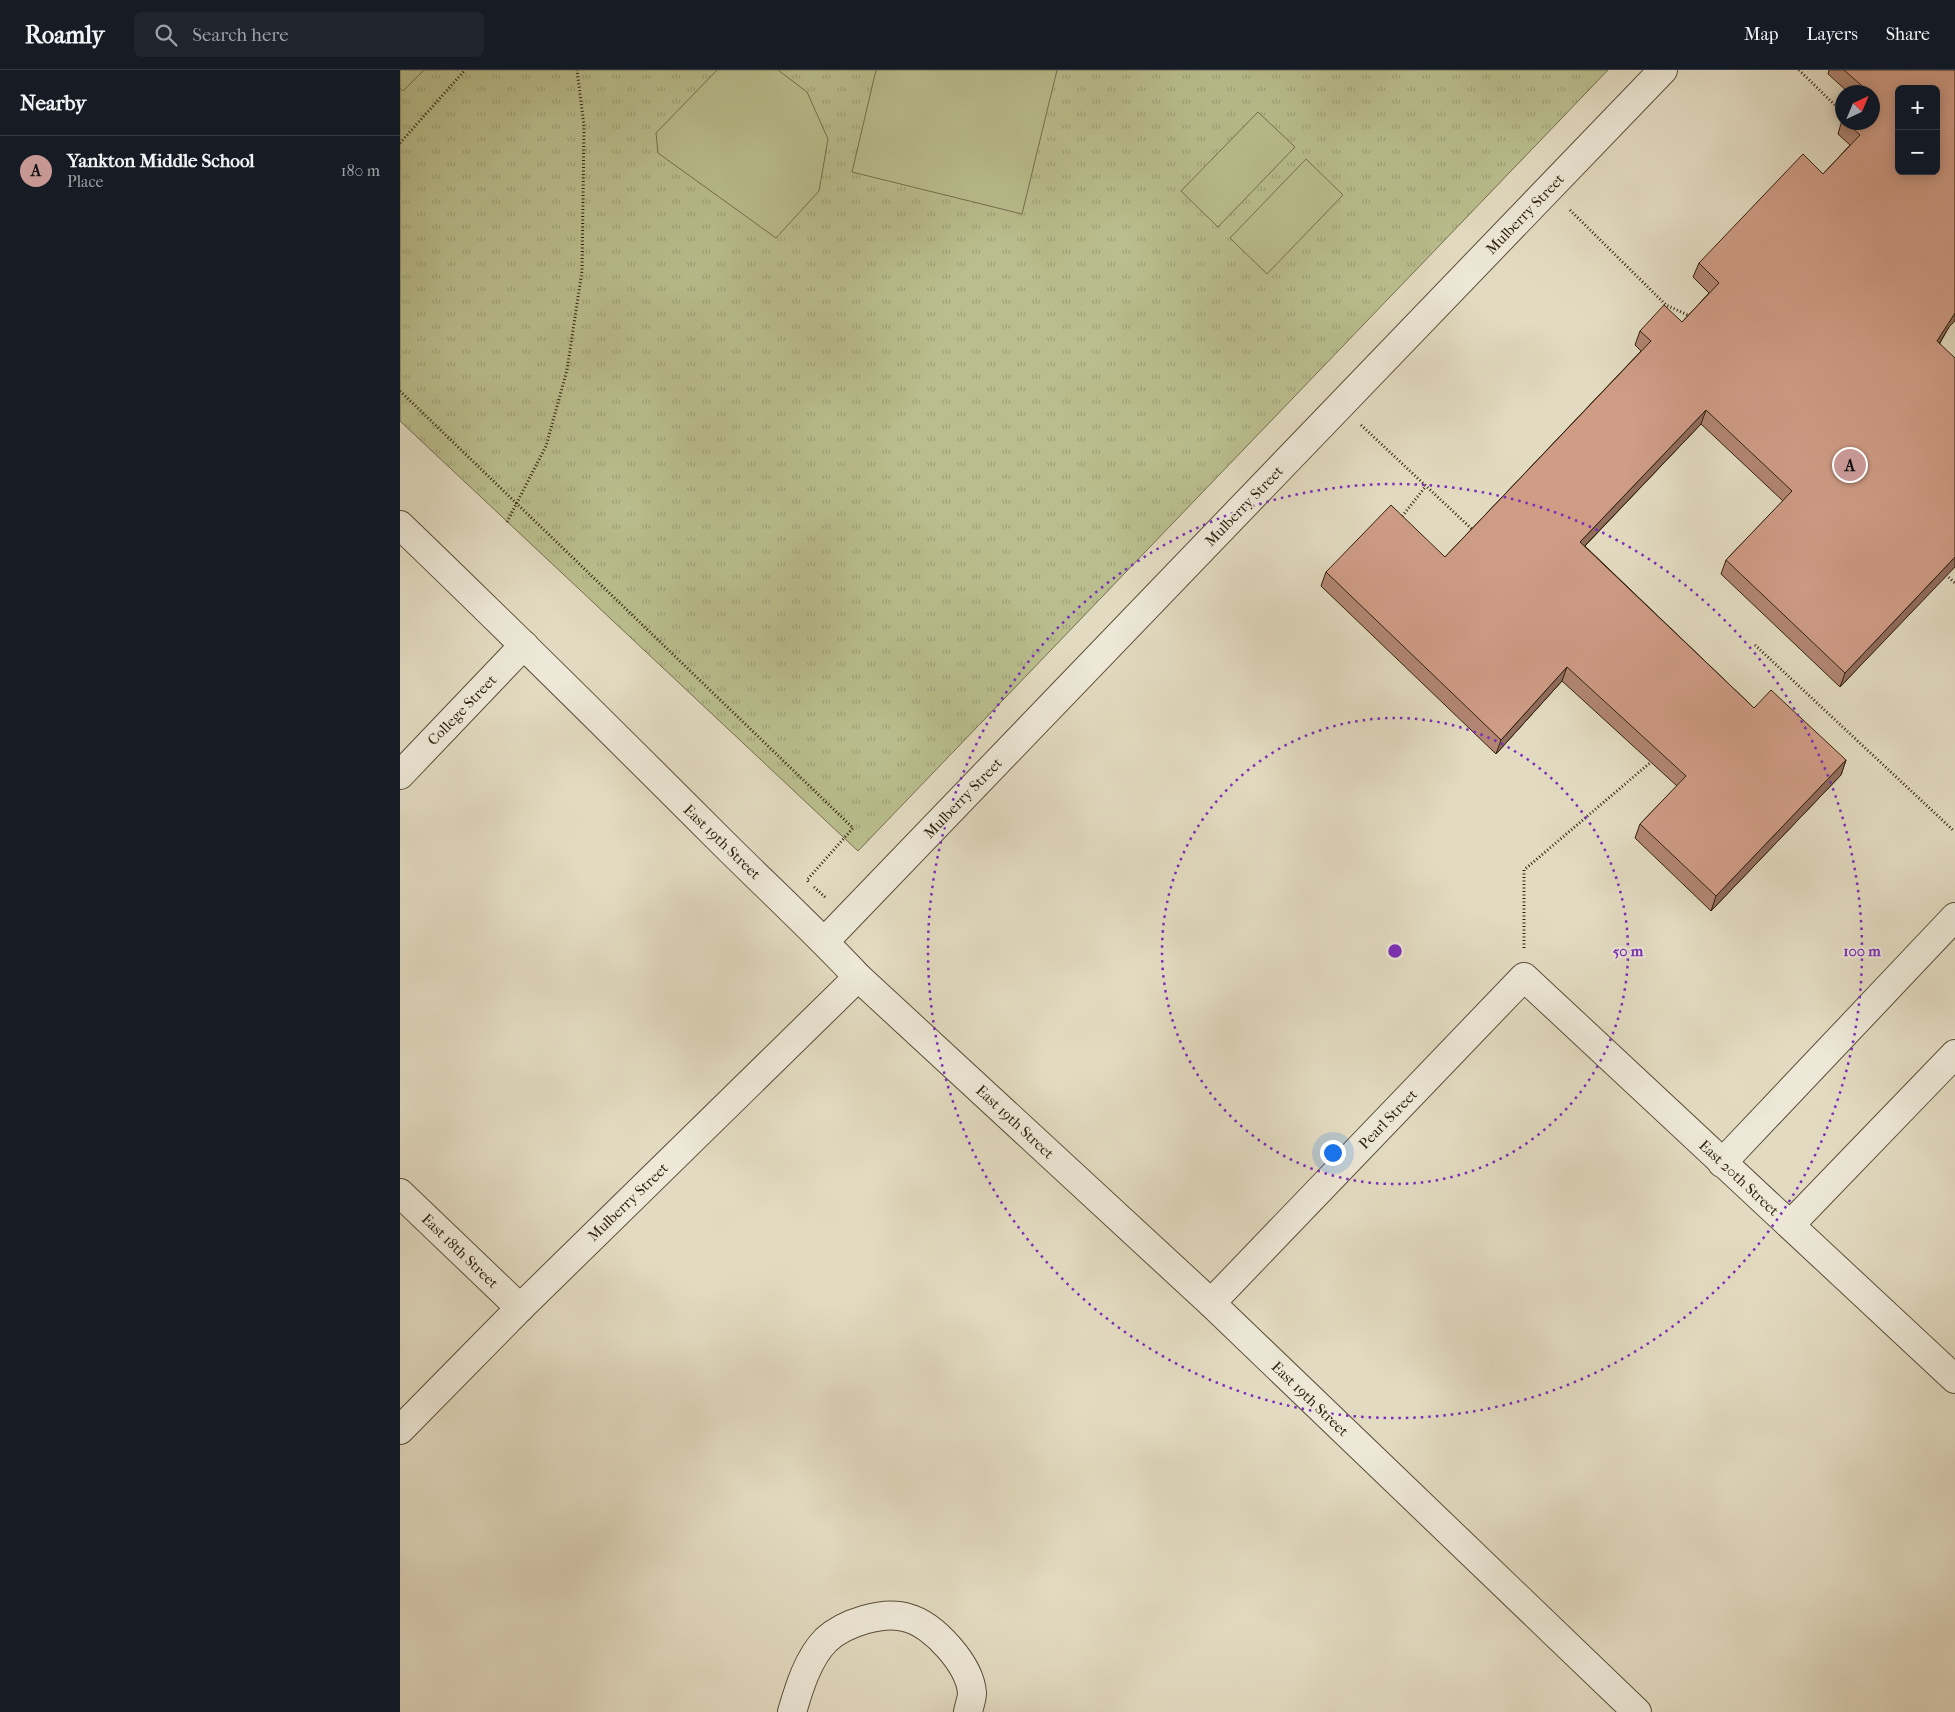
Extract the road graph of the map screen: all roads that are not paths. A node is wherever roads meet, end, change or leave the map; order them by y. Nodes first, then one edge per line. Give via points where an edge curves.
1 (1662, 70) edge
2 (400, 525) edge
3 (524, 645) junction
4 (400, 775) edge
5 (1955, 917) edge
6 (825, 941) junction
7 (858, 977) junction
8 (1524, 977) joint
9 (1955, 1054) edge
10 (1722, 1163) junction
11 (400, 1193) edge
12 (1790, 1225) junction
13 (1211, 1303) junction
14 (520, 1308) junction
15 (1955, 1379) edge
16 (400, 1430) edge
17 (792, 1712) edge
18 (968, 1712) edge
19 (1637, 1712) edge

1 - 6 street, Mulberry Street
2 - 3 street, East 19th Street
3 - 4 street, College Street
3 - 6 street, East 19th Street
5 - 10 street
6 - 7 street, East 19th Street
7 - 13 street, East 19th Street
7 - 14 street, Mulberry Street
8 - 10 street, East 20th Street
8 - 13 street, Pearl Street
9 - 12 street
10 - 12 street, East 20th Street
11 - 14 street, East 18th Street
12 - 15 street, East 20th Street
13 - 19 street, East 19th Street
14 - 16 street, Mulberry Street
17 - 18 street via 814,1656 827,1640 842,1629 876,1617 894,1615 910,1618 934,1632 954,1653 968,1676 972,1694

